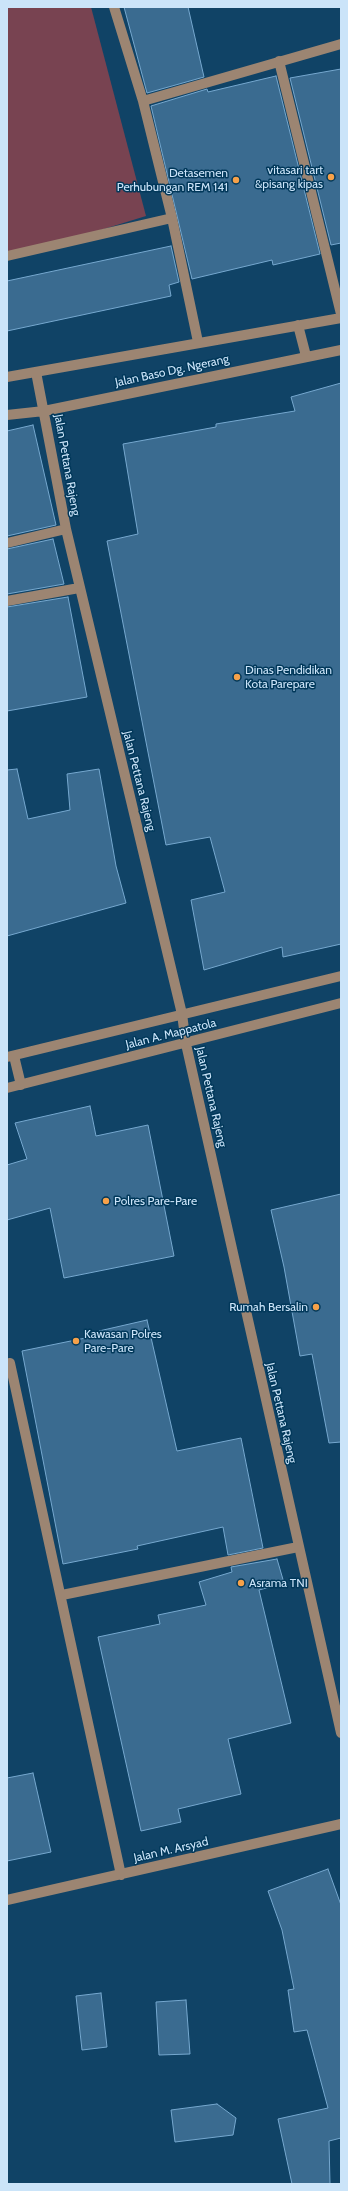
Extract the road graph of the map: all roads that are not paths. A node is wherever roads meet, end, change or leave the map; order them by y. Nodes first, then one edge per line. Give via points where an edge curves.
1 (114, 7) edge
2 (341, 44) edge
3 (279, 61) junction
4 (142, 101) junction
5 (172, 218) junction
6 (7, 256) edge
7 (341, 314) edge
8 (341, 318) edge
9 (298, 325) junction
10 (198, 342) junction
11 (341, 350) edge
12 (306, 356) junction
13 (36, 372) junction
14 (7, 377) edge
15 (44, 411) junction
16 (7, 415) edge
17 (66, 529) junction
18 (7, 543) edge
19 (79, 588) junction
20 (7, 601) edge
21 (341, 976) edge
22 (341, 1003) edge
23 (182, 1014) junction
24 (186, 1044) junction
25 (11, 1056) edge
26 (21, 1085) junction
27 (7, 1088) edge
28 (10, 1363) dead end
29 (298, 1547) junction
30 (62, 1595) junction
31 (341, 1733) edge
32 (341, 1824) edge
33 (121, 1875) junction
34 (7, 1900) edge

1 - 4 street
2 - 3 street
3 - 4 street
3 - 7 street
4 - 5 street
5 - 6 street
5 - 10 street
8 - 9 street, Jalan Baso Dg. Ngerang
9 - 10 street, Jalan Baso Dg. Ngerang
9 - 12 street
10 - 13 street, Jalan Baso Dg. Ngerang
11 - 12 street, Jalan Baso Dg. Ngerang
12 - 15 street, Jalan Baso Dg. Ngerang
13 - 14 street, Jalan Baso Dg. Ngerang
13 - 15 street, Jalan Pettana Rajeng
15 - 16 street, Jalan Baso Dg. Ngerang
15 - 17 street, Jalan Pettana Rajeng
17 - 18 street
17 - 19 street, Jalan Pettana Rajeng
19 - 20 street
19 - 23 street, Jalan Pettana Rajeng
21 - 23 street, Jalan A. Mappatola
22 - 24 street, Jalan A. Mappatola
23 - 24 street, Jalan Pettana Rajeng
23 - 25 street, Jalan A. Mappatola
24 - 26 street, Jalan A. Mappatola
24 - 29 street, Jalan Pettana Rajeng
25 - 26 street
26 - 27 street, Jalan A. Mappatola
28 - 30 street
29 - 30 street
29 - 31 street, Jalan Pettana Rajeng
30 - 33 street
32 - 33 street, Jalan M. Arsyad
33 - 34 street, Jalan M. Arsyad

